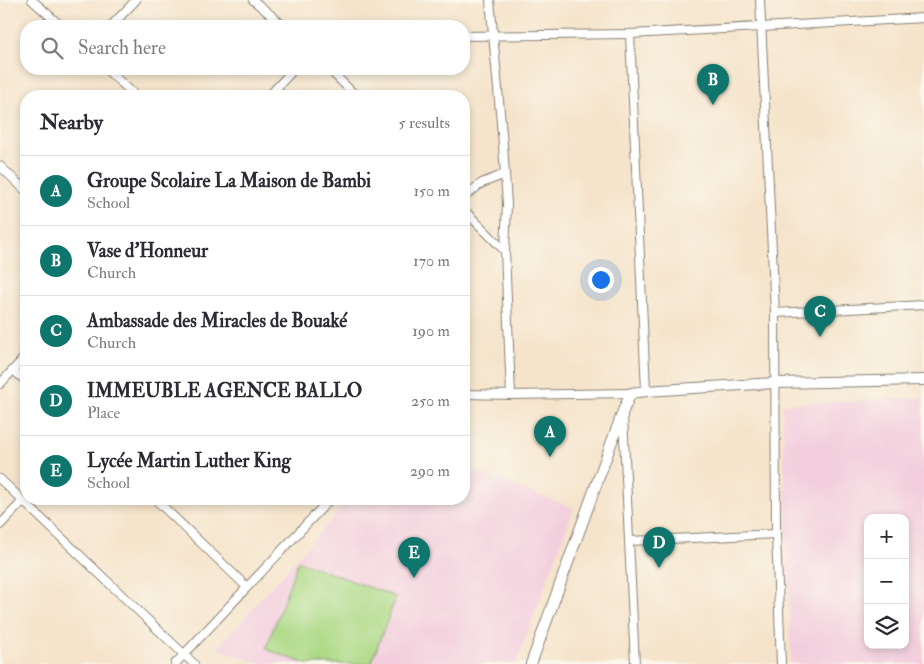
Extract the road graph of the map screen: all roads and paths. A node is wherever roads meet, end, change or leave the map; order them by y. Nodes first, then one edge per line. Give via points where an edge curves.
1 (32, 0) edge
2 (136, 0) edge
3 (253, 0) edge
4 (490, 0) edge
5 (760, 0) edge
6 (924, 18) edge
7 (54, 20) edge
8 (118, 20) edge
9 (277, 20) edge
10 (762, 26) junction
11 (630, 34) junction
12 (493, 35) junction
13 (470, 36) edge
14 (113, 75) edge
15 (288, 75) edge
16 (336, 75) edge
17 (129, 90) edge
18 (275, 90) edge
19 (350, 90) edge
20 (3, 169) edge
21 (505, 174) junction
22 (0, 178) edge
23 (20, 185) edge
24 (470, 192) edge
25 (470, 216) edge
26 (505, 250) junction
27 (924, 305) edge
28 (775, 313) junction
29 (20, 362) edge
30 (13, 370) junction
31 (20, 376) edge
32 (924, 380) edge
33 (775, 383) junction
34 (0, 384) edge
35 (646, 391) junction
36 (631, 393) junction
37 (470, 394) edge
38 (511, 395) junction
39 (623, 411) junction
40 (0, 479) edge
41 (20, 497) edge
42 (20, 505) edge
43 (28, 505) edge
44 (161, 505) edge
45 (324, 505) edge
46 (0, 525) edge
47 (776, 534) junction
48 (630, 541) junction
49 (247, 587) junction
50 (184, 654) junction
51 (175, 664) edge
52 (194, 664) edge
53 (531, 664) edge
54 (635, 664) edge
55 (781, 664) edge

1 - 7 street
2 - 8 street
3 - 9 street
4 - 12 street
5 - 10 street
6 - 10 street
10 - 11 street
10 - 28 street
11 - 12 street
11 - 35 street
12 - 13 street
12 - 21 street
14 - 17 street
15 - 18 street
16 - 19 street
20 - 22 street
20 - 23 street
21 - 24 street via 482,183
21 - 26 street
25 - 26 street
26 - 38 street
27 - 28 street
28 - 33 street
29 - 30 street
30 - 31 street
30 - 34 street
32 - 33 street
33 - 35 street
33 - 47 street
35 - 36 street
36 - 38 street
36 - 39 street
37 - 38 street
39 - 48 street
39 - 53 street
40 - 41 street
42 - 46 street
43 - 50 street
44 - 49 street
45 - 49 street
47 - 48 street
47 - 55 street
48 - 54 street
49 - 50 street
50 - 51 street
50 - 52 street

